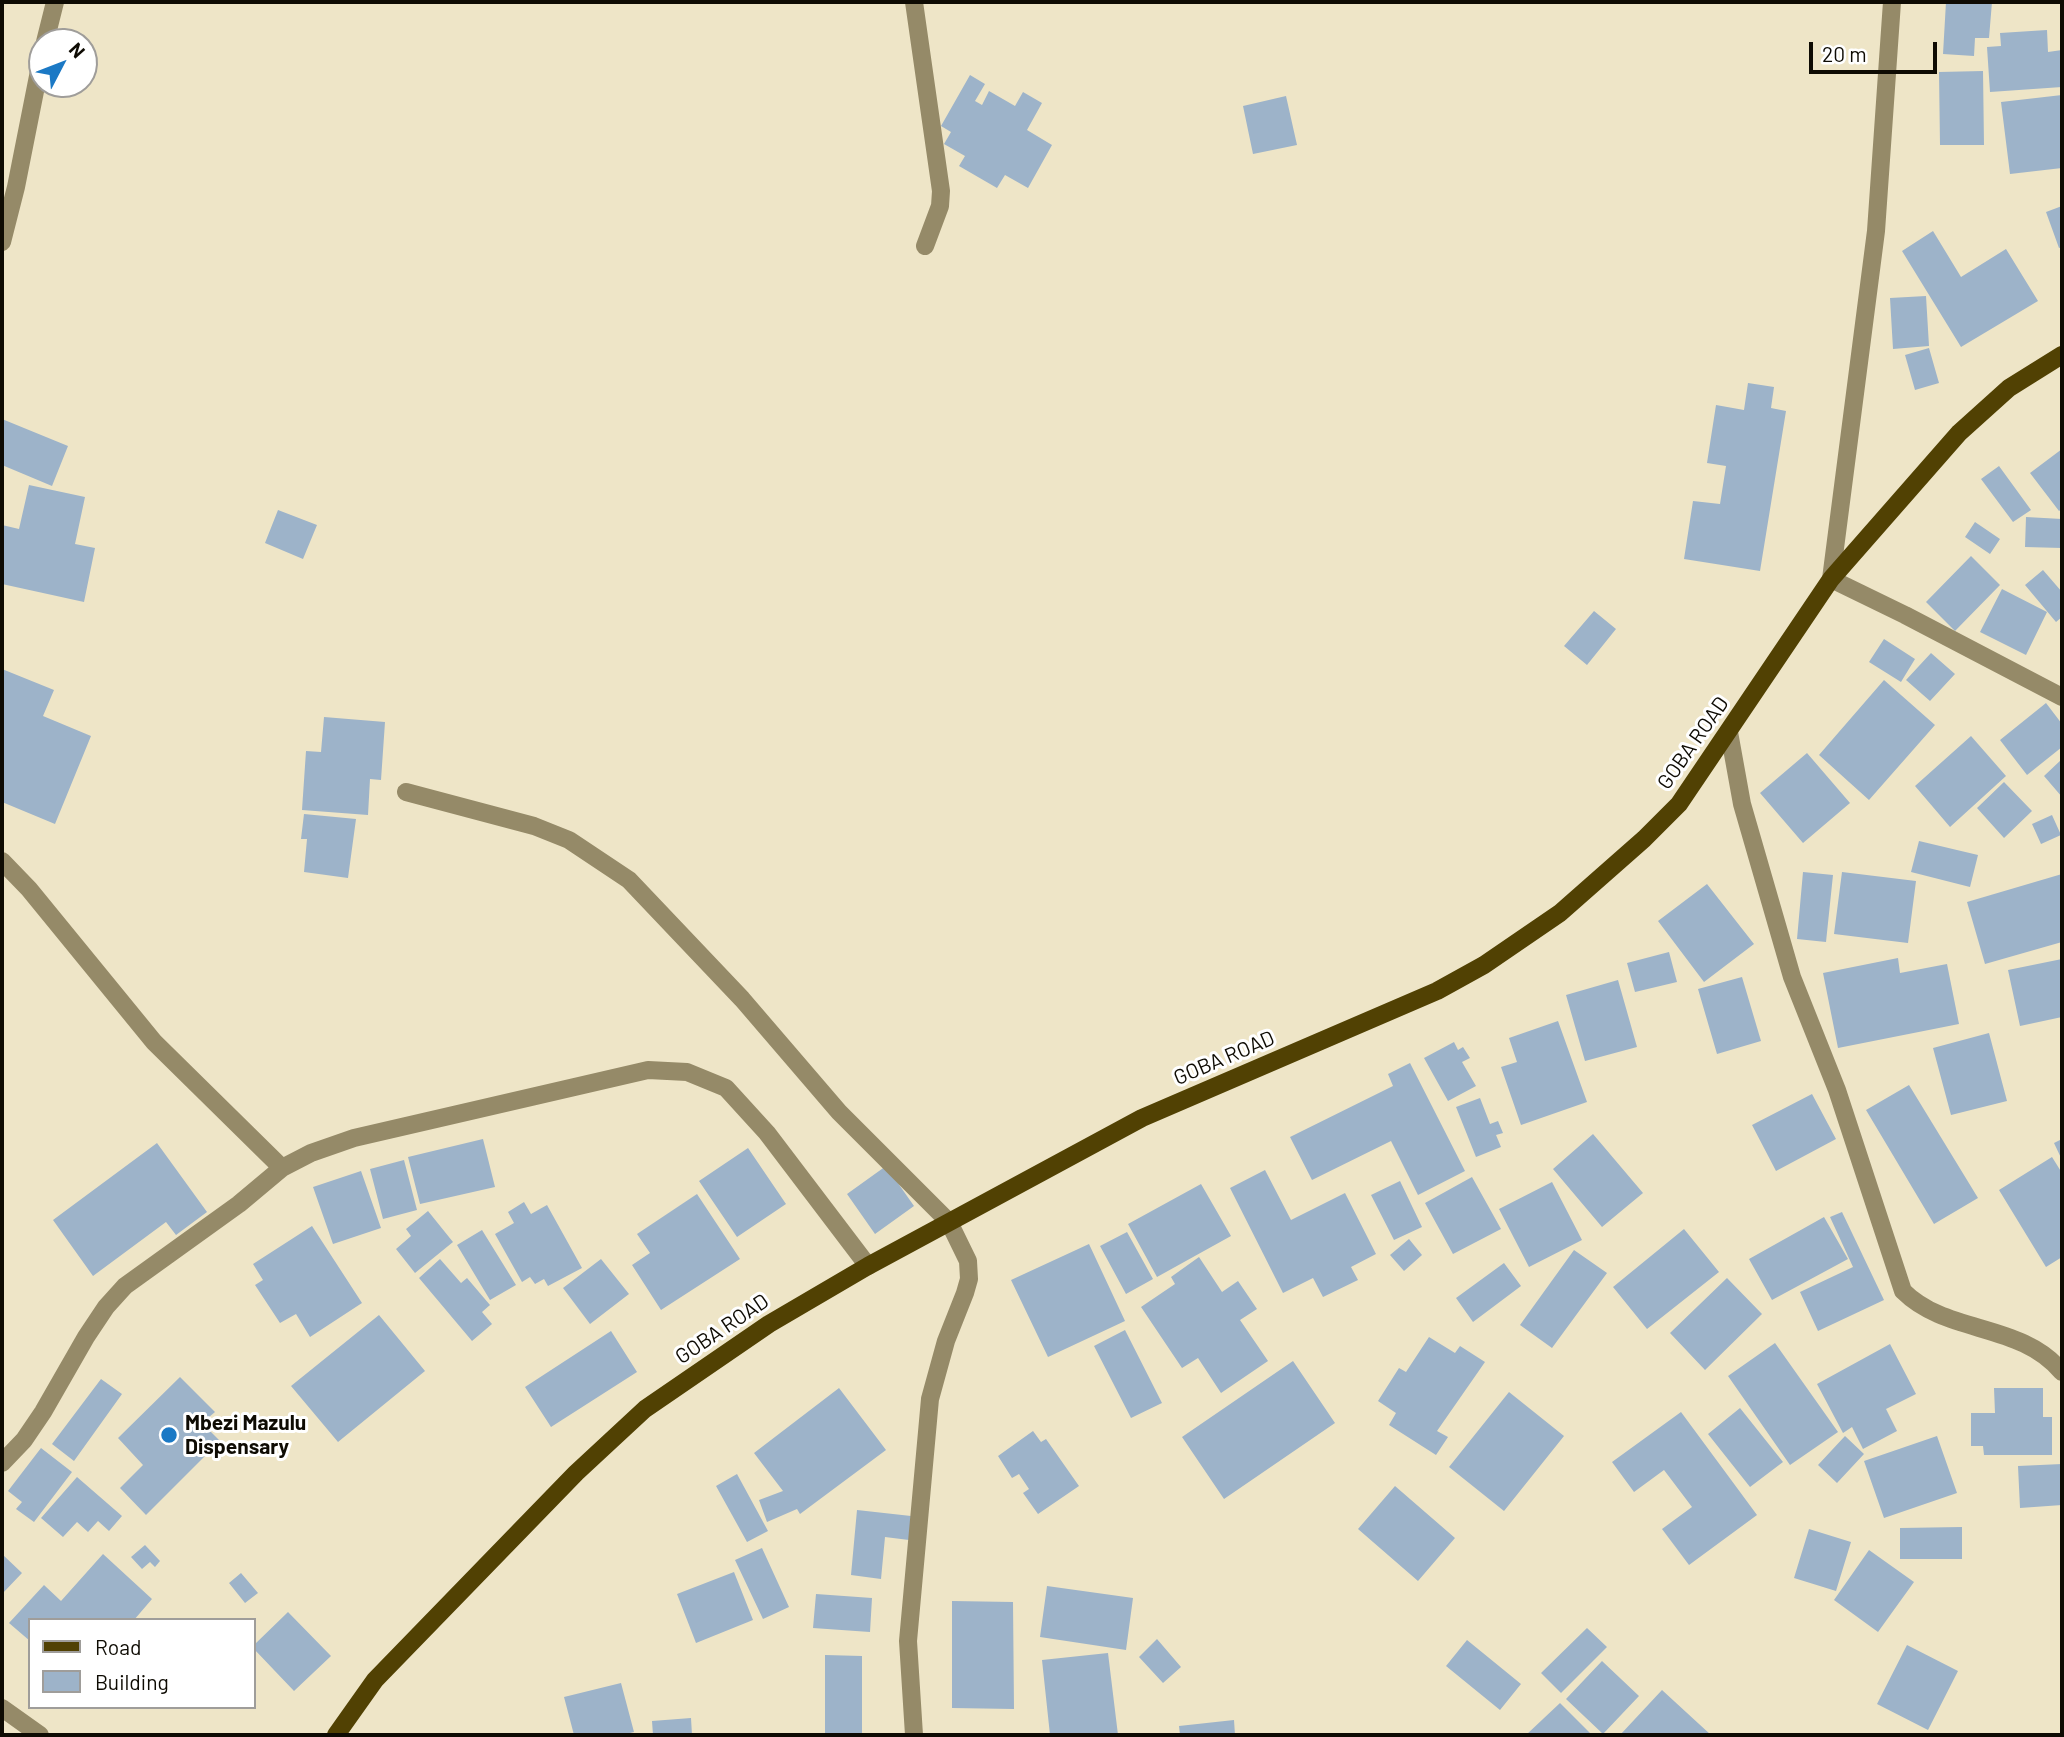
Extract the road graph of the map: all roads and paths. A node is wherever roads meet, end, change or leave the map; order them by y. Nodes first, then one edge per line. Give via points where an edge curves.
1 (55, 2) edge
2 (914, 2) edge
3 (1892, 2) edge
4 (48, 28) edge
5 (34, 98) edge
6 (2, 242) edge
7 (925, 246) dead end
8 (2062, 355) edge
9 (1830, 579) junction
10 (2062, 697) edge
11 (1728, 732) junction
12 (406, 792) dead end
13 (2, 861) edge
14 (282, 1168) junction
15 (949, 1222) junction
16 (868, 1266) junction
17 (2062, 1372) edge
18 (2, 1463) edge
19 (2, 1709) edge
20 (40, 1735) edge
21 (336, 1735) edge
22 (914, 1735) edge

1 - 4 street
2 - 7 street via 941,191
3 - 9 street via 1876,230
5 - 6 street
8 - 9 main road, GOBA ROAD via 2009,388 1959,433
9 - 10 street
9 - 11 main road, GOBA ROAD
11 - 15 main road, GOBA ROAD via 1679,804 1644,839 1560,913 1483,965 1437,991 1142,1118
11 - 17 street via 1742,804 1792,977 1837,1090 1903,1291 1931,1312 2030,1344
12 - 15 street via 569,840 629,880 839,1112
13 - 14 street via 154,1042
14 - 16 street via 354,1138 648,1070 687,1072 726,1088 767,1133
14 - 18 street via 239,1205 125,1286 86,1337 43,1412
15 - 16 main road, GOBA ROAD
15 - 22 street via 968,1261 969,1279 930,1399 908,1641
16 - 21 main road, GOBA ROAD via 769,1324 645,1409 576,1473 374,1680
19 - 20 street

